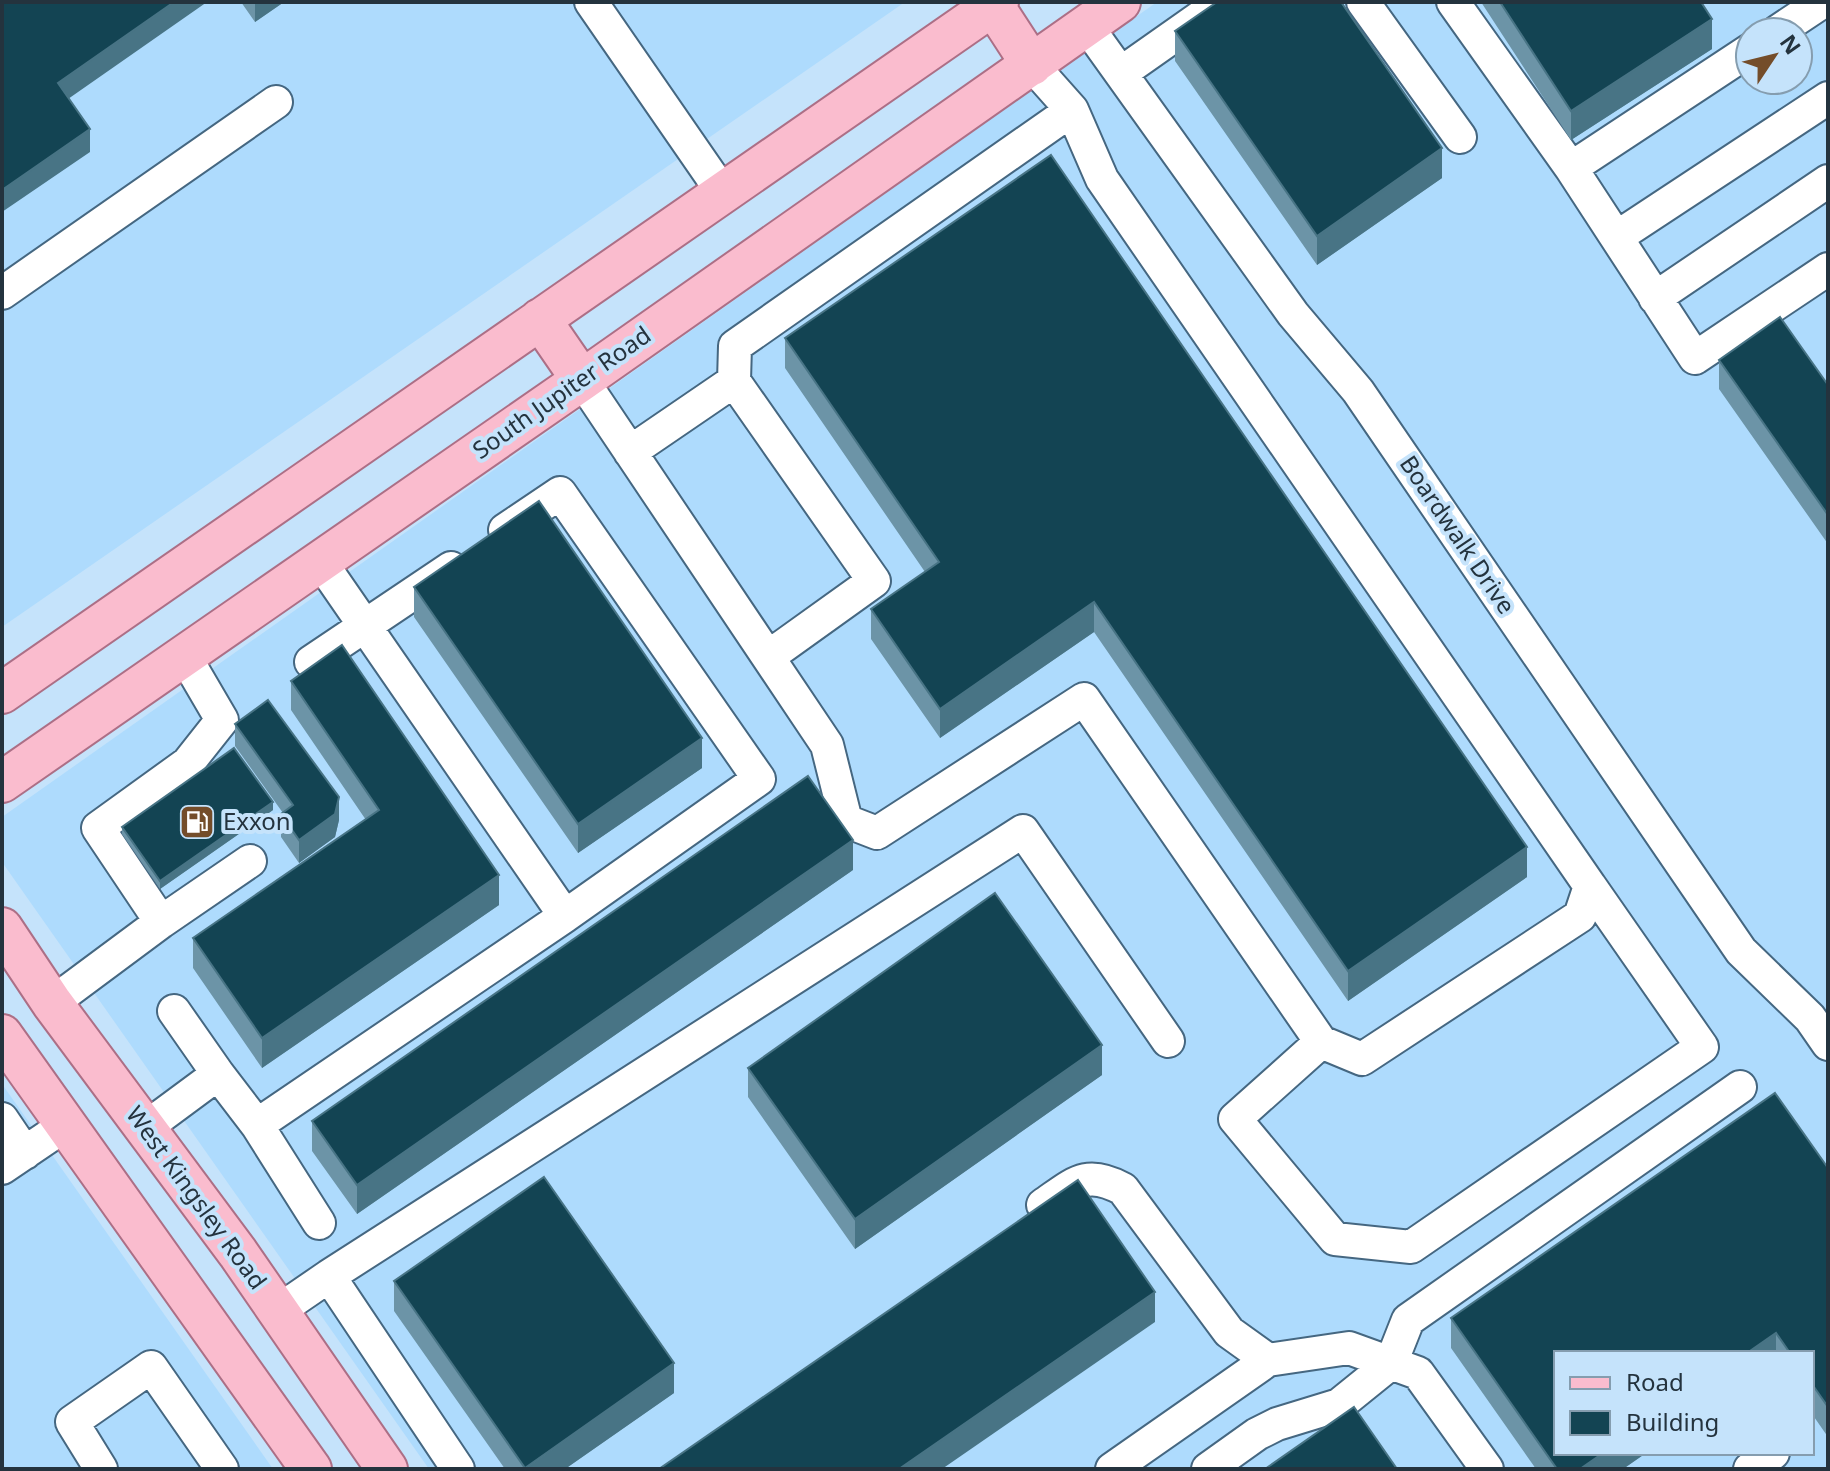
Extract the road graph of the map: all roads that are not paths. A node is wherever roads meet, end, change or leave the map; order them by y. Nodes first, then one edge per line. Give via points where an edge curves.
1 (591, 2) edge
2 (1120, 2) edge
3 (1222, 2) edge
4 (1363, 2) edge
5 (1453, 2) edge
6 (1822, 2) edge
7 (994, 3) edge
8 (1801, 16) edge
9 (1086, 25) junction
10 (1734, 61) edge
11 (1032, 65) junction
12 (1121, 73) junction
13 (1828, 98) edge
14 (276, 102) dead end
15 (1072, 110) junction
16 (1460, 137) dead end
17 (1571, 168) junction
18 (1828, 181) edge
19 (723, 193) junction
20 (1617, 237) junction
21 (1828, 269) edge
22 (2, 293) edge
23 (1655, 298) junction
24 (540, 319) junction
25 (582, 380) junction
26 (734, 381) junction
27 (630, 452) junction
28 (320, 561) junction
29 (366, 626) junction
30 (184, 655) junction
31 (768, 657) junction
32 (311, 662) edge
33 (2, 693) edge
34 (2, 782) edge
35 (250, 861) dead end
36 (1590, 886) junction
37 (565, 916) junction
38 (161, 922) junction
39 (2, 928) edge
40 (52, 1003) junction
41 (174, 1011) dead end
42 (1822, 1023) edge
43 (2, 1035) edge
44 (1168, 1041) dead end
45 (1321, 1042) junction
46 (218, 1074) junction
47 (1740, 1087) dead end
48 (2, 1119) edge
49 (67, 1124) junction
50 (257, 1125) junction
51 (145, 1128) junction
52 (14, 1160) edge
53 (319, 1223) dead end
54 (1013, 1226) edge
55 (329, 1276) junction
56 (278, 1311) junction
57 (1268, 1360) junction
58 (1391, 1363) junction
59 (1770, 1455) edge
60 (101, 1469) edge
61 (222, 1469) edge
62 (311, 1469) edge
63 (387, 1469) edge
64 (458, 1469) edge
65 (1112, 1469) edge
66 (1208, 1469) edge
67 (1487, 1469) edge
68 (1750, 1469) edge

1 - 19 street
2 - 9 main road, South Jupiter Road
3 - 12 street
4 - 16 street
5 - 17 street
6 - 8 street
7 - 11 main road
7 - 19 main road
9 - 11 main road, South Jupiter Road
9 - 12 street, Boardwalk Drive
10 - 17 street
11 - 15 street
11 - 25 main road, South Jupiter Road
12 - 42 street, Boardwalk Drive via 1293,314 1358,391 1741,951
13 - 20 street
14 - 22 street
15 - 26 street via 735,346
15 - 36 street via 1102,179
17 - 20 street
18 - 23 street
19 - 24 main road
20 - 23 street
21 - 23 street via 1695,358
24 - 25 main road
24 - 33 main road
25 - 27 street
25 - 28 main road, South Jupiter Road
26 - 27 street
26 - 31 street via 874,581
27 - 31 street
28 - 29 street
28 - 30 main road, South Jupiter Road
29 - 32 street
29 - 37 street
29 - 37 street via 560,493 759,779
30 - 34 main road, South Jupiter Road
30 - 38 street via 222,720 188,763 98,828
31 - 45 street via 827,745 846,821 877,833 1084,699
35 - 38 street
36 - 45 street via 1580,916 1362,1059
36 - 45 street via 1702,1047 1411,1247 1335,1239 1235,1119
37 - 50 street
38 - 40 street
39 - 40 main road, West Kingsley Road
40 - 51 main road, West Kingsley Road
41 - 46 street
43 - 49 main road
44 - 55 street via 1023,831
46 - 50 street
46 - 51 street
47 - 58 street via 1408,1320
48 - 52 street
49 - 52 street
49 - 62 main road
50 - 53 street
51 - 56 main road, West Kingsley Road
54 - 57 street via 1078,1181 1105,1179 1123,1189 1229,1332
55 - 56 street
55 - 64 street
56 - 63 main road, West Kingsley Road
57 - 58 street via 1349,1348
57 - 65 street
58 - 66 street via 1339,1405 1277,1424
58 - 67 street via 1418,1373
59 - 68 street
60 - 61 street via 72,1422 151,1367

